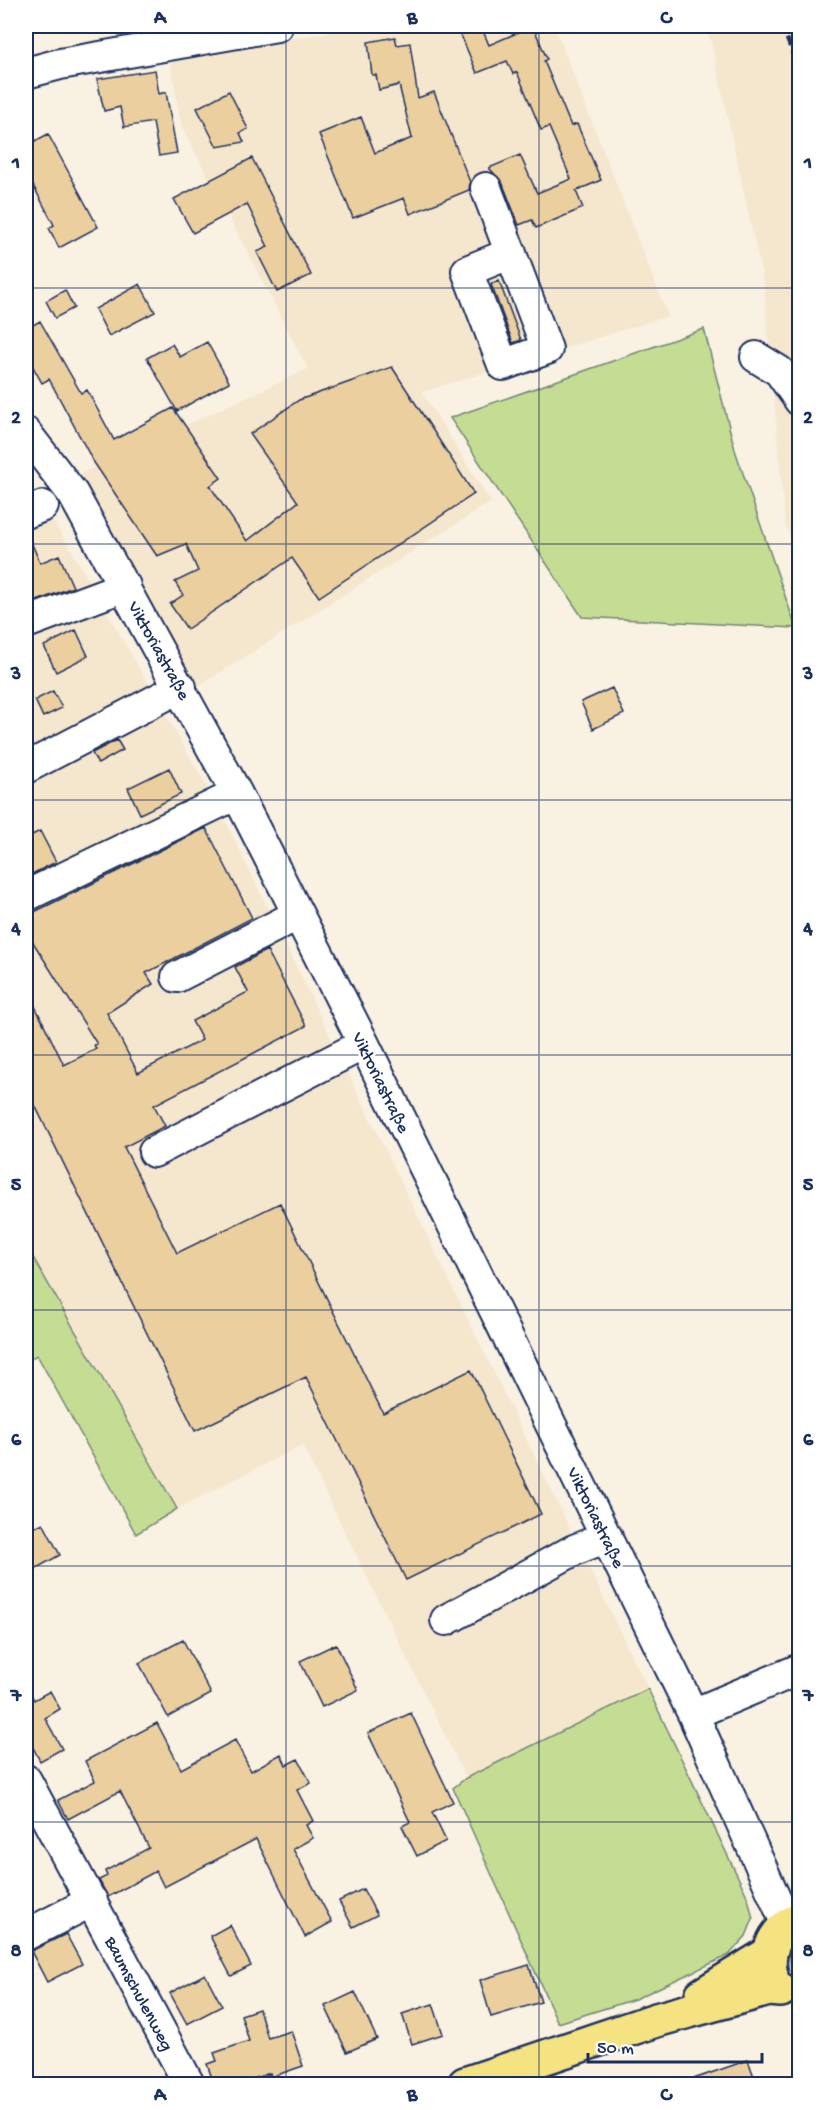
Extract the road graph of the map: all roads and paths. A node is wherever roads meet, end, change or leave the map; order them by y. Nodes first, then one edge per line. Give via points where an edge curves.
1 (277, 26) edge
2 (26, 73) edge
3 (486, 188) dead end
4 (511, 253) dead end
5 (756, 357) dead end
6 (800, 401) edge
7 (26, 433) edge
8 (124, 586) junction
9 (26, 623) edge
10 (181, 687) junction
11 (26, 768) edge
12 (237, 794) junction
13 (26, 896) edge
14 (297, 915) junction
15 (177, 977) dead end
16 (364, 1044) junction
17 (154, 1152) dead end
18 (607, 1537) junction
19 (446, 1620) dead end
20 (800, 1670) edge
21 (693, 1714) junction
22 (26, 1780) edge
23 (92, 1901) junction
24 (796, 1916) edge
25 (26, 1935) edge
26 (770, 1953) junction
27 (790, 1996) edge
28 (656, 2020) junction
29 (189, 2085) edge
30 (465, 2085) edge

1 - 2 street
3 - 4 street
5 - 6 street via 779,371
7 - 8 street, Viktoriastraße via 73,494
8 - 9 street
8 - 10 street, Viktoriastraße
10 - 11 street
10 - 12 street, Viktoriastraße
12 - 13 street
12 - 14 street, Viktoriastraße
14 - 15 street
14 - 16 street, Viktoriastraße
16 - 17 street
16 - 18 street, Viktoriastraße
18 - 19 street via 574,1550
18 - 21 street, Viktoriastraße
20 - 21 street
21 - 24 street, Viktoriastraße
22 - 23 street, Baumschulenweg
23 - 25 street
23 - 29 street, Baumschulenweg
24 - 26 main road via 777,1935
26 - 27 main road via 771,1975
26 - 28 main road
27 - 28 main road via 769,1989
28 - 30 main road

